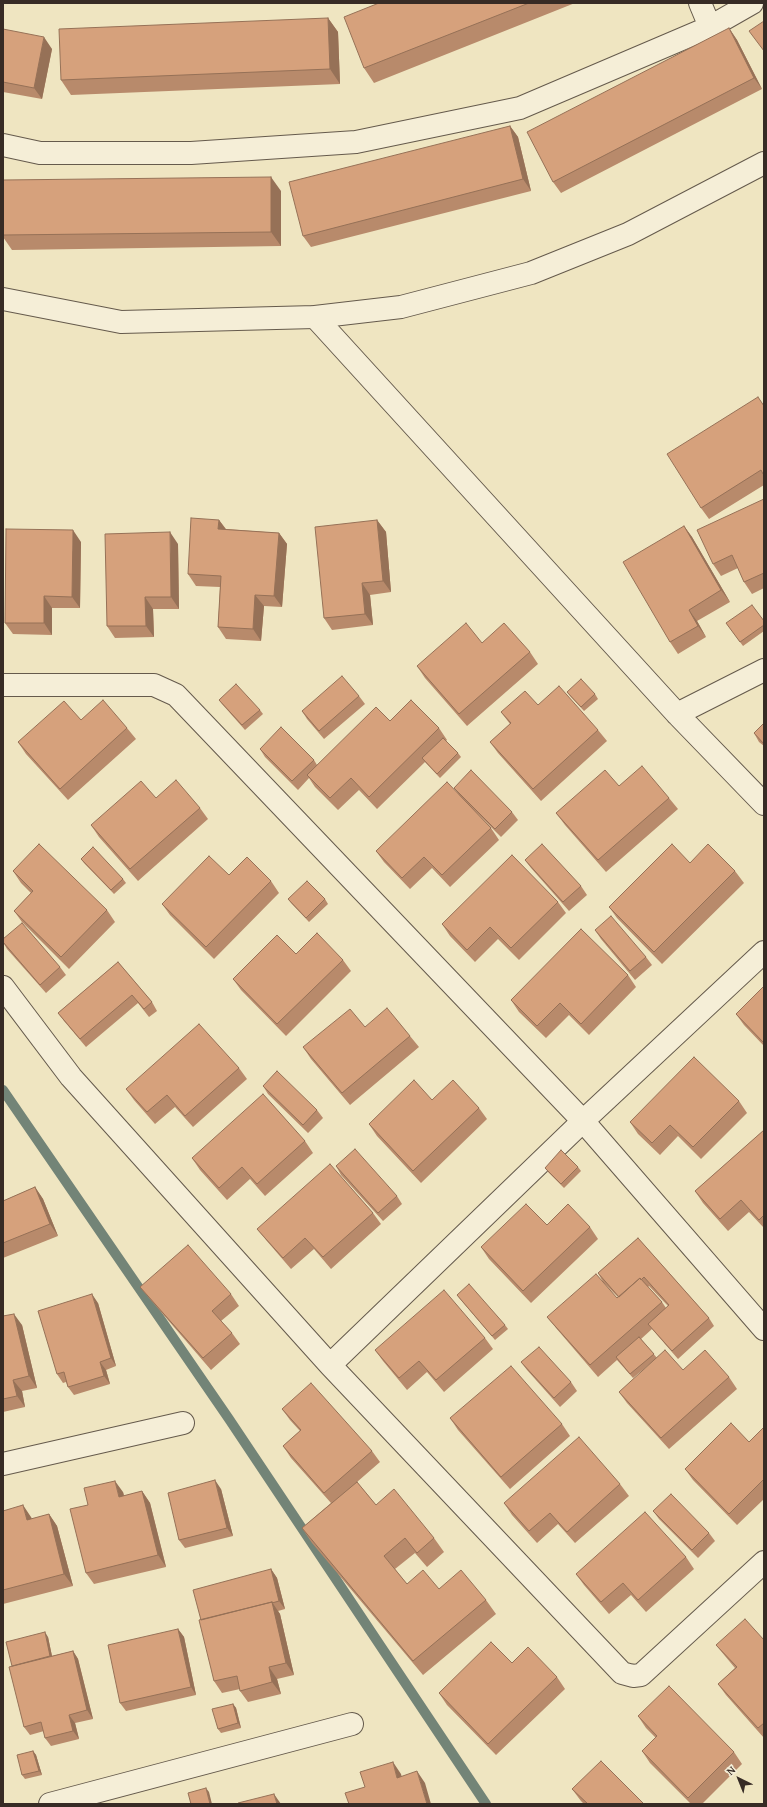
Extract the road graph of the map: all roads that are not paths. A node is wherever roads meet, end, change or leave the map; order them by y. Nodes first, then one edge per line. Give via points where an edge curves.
1 (700, 3) edge
2 (752, 3) edge
3 (710, 28) junction
4 (3, 145) edge
5 (764, 163) edge
6 (3, 299) edge
7 (315, 317) junction
8 (764, 670) edge
9 (3, 686) edge
10 (676, 714) junction
11 (764, 804) edge
12 (764, 952) edge
13 (3, 987) edge
14 (583, 1121) junction
15 (764, 1329) edge
16 (330, 1364) junction
17 (182, 1423) dead end
18 (3, 1464) edge
19 (764, 1562) edge
20 (352, 1724) dead end
21 (80, 1800) edge
22 (50, 1804) edge

1 - 3 street
2 - 3 street
3 - 4 street via 520,108 356,142 191,153 40,152
5 - 7 street via 628,234 531,273 401,307
6 - 7 street via 121,322
7 - 10 street
8 - 10 street
9 - 14 street via 154,685 176,695
10 - 11 street
12 - 14 street
13 - 16 street via 71,1078
14 - 15 street
14 - 16 street
16 - 19 street via 622,1672 633,1676 642,1675
17 - 18 street
20 - 21 street
21 - 22 street

